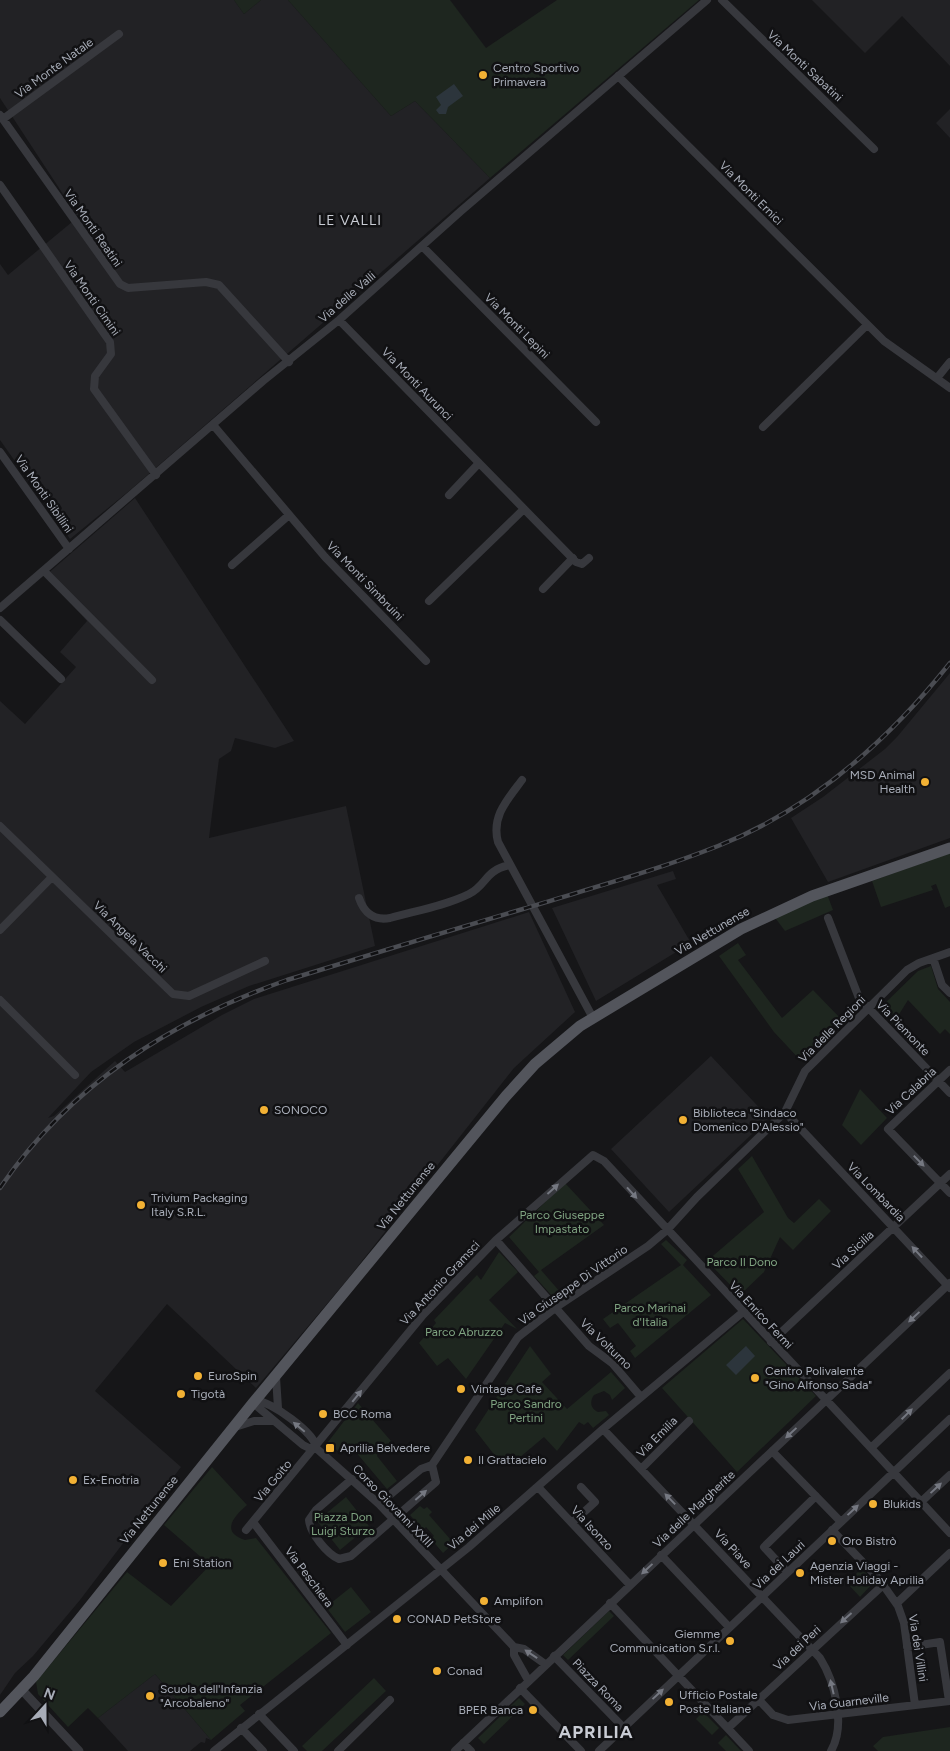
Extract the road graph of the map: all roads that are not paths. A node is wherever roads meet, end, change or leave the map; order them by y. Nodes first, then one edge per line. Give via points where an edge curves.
1 (707, 0) edge
2 (722, 0) edge
3 (118, 34) dead end
4 (618, 76) junction
5 (1, 117) edge
6 (874, 149) dead end
7 (0, 185) edge
8 (422, 246) junction
9 (339, 320) junction
10 (868, 325) junction
11 (289, 362) junction
12 (950, 362) edge
13 (937, 378) junction
14 (950, 388) edge
15 (596, 422) dead end
16 (214, 426) junction
17 (763, 427) dead end
18 (0, 452) edge
19 (480, 463) junction
20 (156, 475) junction
21 (449, 495) dead end
22 (524, 509) junction
23 (289, 515) junction
24 (69, 549) junction
25 (572, 558) junction
26 (589, 558) dead end
27 (232, 565) dead end
28 (44, 571) junction
29 (543, 589) dead end
30 (429, 601) dead end
31 (0, 608) edge
32 (0, 620) edge
33 (426, 661) dead end
34 (61, 679) dead end
35 (152, 680) dead end
36 (522, 780) dead end
37 (0, 826) edge
38 (950, 848) edge
39 (509, 865) junction
40 (52, 877) junction
41 (360, 898) dead end
42 (828, 918) dead end
43 (0, 930) edge
44 (950, 952) edge
45 (933, 958) junction
46 (264, 961) dead end
47 (949, 991) edge
48 (0, 1000) edge
49 (869, 1009) junction
50 (593, 1018) junction
51 (950, 1070) edge
52 (75, 1075) dead end
53 (939, 1081) junction
54 (950, 1093) edge
55 (785, 1112) junction
56 (599, 1156) joint
57 (950, 1174) edge
58 (940, 1183) junction
59 (950, 1194) edge
60 (894, 1227) junction
61 (667, 1230) junction
62 (496, 1240) junction
63 (949, 1285) edge
64 (555, 1308) junction
65 (743, 1312) junction
66 (771, 1342) junction
67 (950, 1372) edge
68 (276, 1377) junction
69 (641, 1397) junction
70 (826, 1400) junction
71 (254, 1402) junction
72 (278, 1408) junction
73 (950, 1419) edge
74 (272, 1421) junction
75 (689, 1421) dead end
76 (232, 1428) junction
77 (603, 1429) junction
78 (872, 1447) junction
79 (316, 1448) junction
80 (772, 1451) junction
81 (432, 1465) junction
82 (641, 1468) junction
83 (894, 1472) junction
84 (950, 1475) edge
85 (352, 1480) junction
86 (538, 1487) junction
87 (581, 1487) dead end
88 (816, 1496) junction
89 (922, 1502) junction
90 (379, 1504) junction
91 (393, 1519) junction
92 (253, 1522) junction
93 (841, 1522) junction
94 (572, 1523) junction
95 (694, 1524) junction
96 (246, 1530) dead end
97 (832, 1530) junction
98 (950, 1534) edge
99 (950, 1553) edge
100 (661, 1555) junction
101 (440, 1571) junction
102 (787, 1572) junction
103 (630, 1585) junction
104 (882, 1586) junction
105 (762, 1596) junction
106 (610, 1603) junction
107 (897, 1603) junction
108 (729, 1627) junction
109 (347, 1645) junction
110 (514, 1647) junction
111 (907, 1647) junction
112 (812, 1649) junction
113 (554, 1656) junction
114 (546, 1664) junction
115 (678, 1675) junction
116 (528, 1680) junction
117 (520, 1688) junction
118 (22, 1690) junction
119 (390, 1700) dead end
120 (759, 1700) junction
121 (950, 1701) edge
122 (915, 1705) junction
123 (0, 1712) edge
124 (259, 1714) junction
125 (837, 1714) junction
126 (623, 1727) junction
127 (241, 1728) junction
128 (728, 1728) junction
129 (463, 1743) junction
130 (79, 1751) edge
131 (214, 1751) edge
132 (263, 1751) edge
133 (294, 1751) edge
134 (338, 1751) edge
135 (454, 1751) edge
136 (471, 1751) edge
137 (581, 1751) edge
138 (599, 1751) edge
139 (749, 1751) edge
140 (831, 1751) edge

1 - 4 street, Via delle Valli
2 - 6 street, Via Monti Sabatini
3 - 5 street, Via Monte Natale
4 - 8 street, Via delle Valli
4 - 10 street, Via Monti Ernici
5 - 11 street, Via Monti Reatini via 120,284 128,288 206,282 219,285
7 - 20 street, Via Monti Cimini via 110,342 111,354 95,376 94,389
8 - 9 street, Via delle Valli
8 - 15 street, Via Monti Lepini
9 - 11 street, Via delle Valli
9 - 19 street, Via Monti Aurunci
10 - 13 street, Via Monti Ernici via 900,354
10 - 17 street
11 - 16 street, Via delle Valli
12 - 13 street
13 - 14 street, Via Monti Ernici
16 - 20 street, Via delle Valli
16 - 23 street, Via Monti Simbruini
18 - 24 street, Via Monti Sibillini
19 - 21 street
19 - 22 street, Via Monti Aurunci
20 - 24 street, Via delle Valli
22 - 25 street, Via Monti Aurunci
22 - 30 street
23 - 27 street
23 - 33 street, Via Monti Simbruini
24 - 28 street, Via delle Valli
25 - 26 street via 582,564
25 - 29 street
28 - 31 street, Via delle Valli
28 - 35 street
32 - 34 street
36 - 39 street via 496,821 498,842
37 - 40 street, Via Angela Vacchi
38 - 50 main road, Via Nettunense via 776,911
39 - 41 street via 489,874 466,895 390,918 380,919 371,915
39 - 50 street
40 - 43 street
40 - 46 street, Via Angela Vacchi via 176,996 191,995
42 - 49 street, Via Piemonte via 854,989
44 - 45 street, Via delle Regioni
45 - 47 street via 942,985
45 - 49 street, Via delle Regioni via 909,968
48 - 52 street
49 - 53 street, Via Piemonte
49 - 55 street, Via delle Regioni via 805,1071
50 - 68 main road, Via Nettunense via 556,1045 524,1075
51 - 53 street, Via Calabria
53 - 54 street, Via Piemonte
53 -> 58 street, Via Calabria via 888,1129
55 - 60 street, Via Lombardia
55 - 61 street, Via delle Regioni
56 -> 61 street, Via Enrico Fermi
62 -> 56 street, Via Antonio Gramsci via 590,1156
57 - 58 street, Via Sicilia
58 - 59 street
58 - 60 street, Via Sicilia
63 -> 60 street, Via Lombardia
60 - 66 street, Via Sicilia
61 - 64 street, Via Giuseppe Di Vittorio
61 - 65 street, Via Enrico Fermi
62 - 64 street, Via Volturno
79 -> 62 street, Via Antonio Gramsci via 423,1315
63 -> 70 street, Via delle Margherite
64 - 69 street, Via Volturno via 590,1346 612,1363
64 - 81 street, Via Giuseppe Di Vittorio via 513,1343
65 - 66 street, Via Enrico Fermi
65 - 69 street, Via dei Mille
66 - 70 street, Via Enrico Fermi
78 -> 67 street
68 - 71 main road, Via Nettunense
68 - 72 street
69 - 77 street, Via dei Mille
70 - 78 street, Via Enrico Fermi
70 -> 80 street, Via delle Margherite
71 - 72 street
71 - 74 street, Corso Giovanni XXIII
71 - 76 main road, Via Nettunense
79 -> 72 street, Corso Giovanni XXIII via 310,1436
73 - 83 street, Via dei Lauri
74 - 76 street via 254,1421
74 - 79 street, Corso Giovanni XXIII via 306,1448
75 - 82 street, Via Emilia
76 - 118 main road, Via Nettunense
77 - 82 street, Via Piave
77 - 86 street, Via dei Mille
78 - 83 street, Via Enrico Fermi
79 - 85 street, Corso Giovanni XXIII
79 - 92 street, Via Goito
80 - 88 street
80 - 95 street, Via delle Margherite
81 - 90 street, Via Giuseppe Di Vittorio via 421,1469
91 -> 81 street, Via Giuseppe Di Vittorio via 436,1482
95 -> 82 street, Via Piave
83 - 89 street, Via Enrico Fermi
93 -> 83 street, Via dei Lauri
89 -> 84 street
85 - 90 street, Corso Giovanni XXIII
85 - 91 street via 310,1518 311,1528 329,1552 339,1559 349,1558
86 - 94 street, Via Isonzo
86 - 101 street, Via dei Mille
87 - 94 street via 595,1502
88 - 93 street
88 - 102 street via 764,1547
89 - 98 street, Via Enrico Fermi
90 - 91 street, Corso Giovanni XXIII
91 - 101 street, Corso Giovanni XXIII
92 - 96 street, Via Goito
92 - 109 street, Via Peschiera
93 - 97 street, Via dei Lauri
94 - 103 street, Via Isonzo
95 - 100 street, Via delle Margherite
95 - 105 street, Via Piave
97 - 102 street, Via dei Lauri
97 - 104 street, Via dei Villini via 879,1578
99 - 107 street
100 -> 103 street, Via delle Margherite
100 - 108 street
101 - 109 street, Via dei Mille
101 - 110 street, Corso Giovanni XXIII
102 - 105 street, Via dei Lauri
103 - 106 street, Via delle Margherite
104 - 107 street, Via dei Villini
104 -> 112 street, Via dei Peri
105 - 108 street, Via dei Lauri
105 - 112 street, Via Piave
106 - 113 street, Via delle Margherite
106 - 115 street
107 - 111 street, Via dei Villini
108 - 115 street, Via dei Lauri
109 - 124 street, Via dei Mille
114 -> 110 street via 524,1649
110 - 116 street via 514,1655
111 - 121 street via 940,1642
111 - 122 street, Via dei Villini
112 - 120 street, Via dei Peri
125 -> 112 street, Via Piave via 828,1673
113 - 114 street, Via delle Margherite
113 - 126 street, Piazza Roma
114 - 116 street, Via delle Margherite
126 -> 115 street, Via dei Lauri
115 - 128 street
116 - 117 street, Via delle Margherite
117 - 129 street, Via delle Margherite
117 - 137 street
118 - 123 main road, Via Nettunense
118 - 130 street
119 - 134 street
120 - 125 street, Via Guarneville via 773,1715 784,1720
120 - 128 street, Via dei Peri
121 - 122 street, Via Guarneville
122 - 125 street, Via Guarneville
124 - 127 street, Via dei Mille
124 - 133 street
125 - 140 street, Via Piave via 837,1735
126 - 138 street, Piazza Roma
127 - 131 street, Via dei Mille
127 - 132 street
128 - 139 street
129 - 135 street, Via delle Margherite
129 - 136 street

